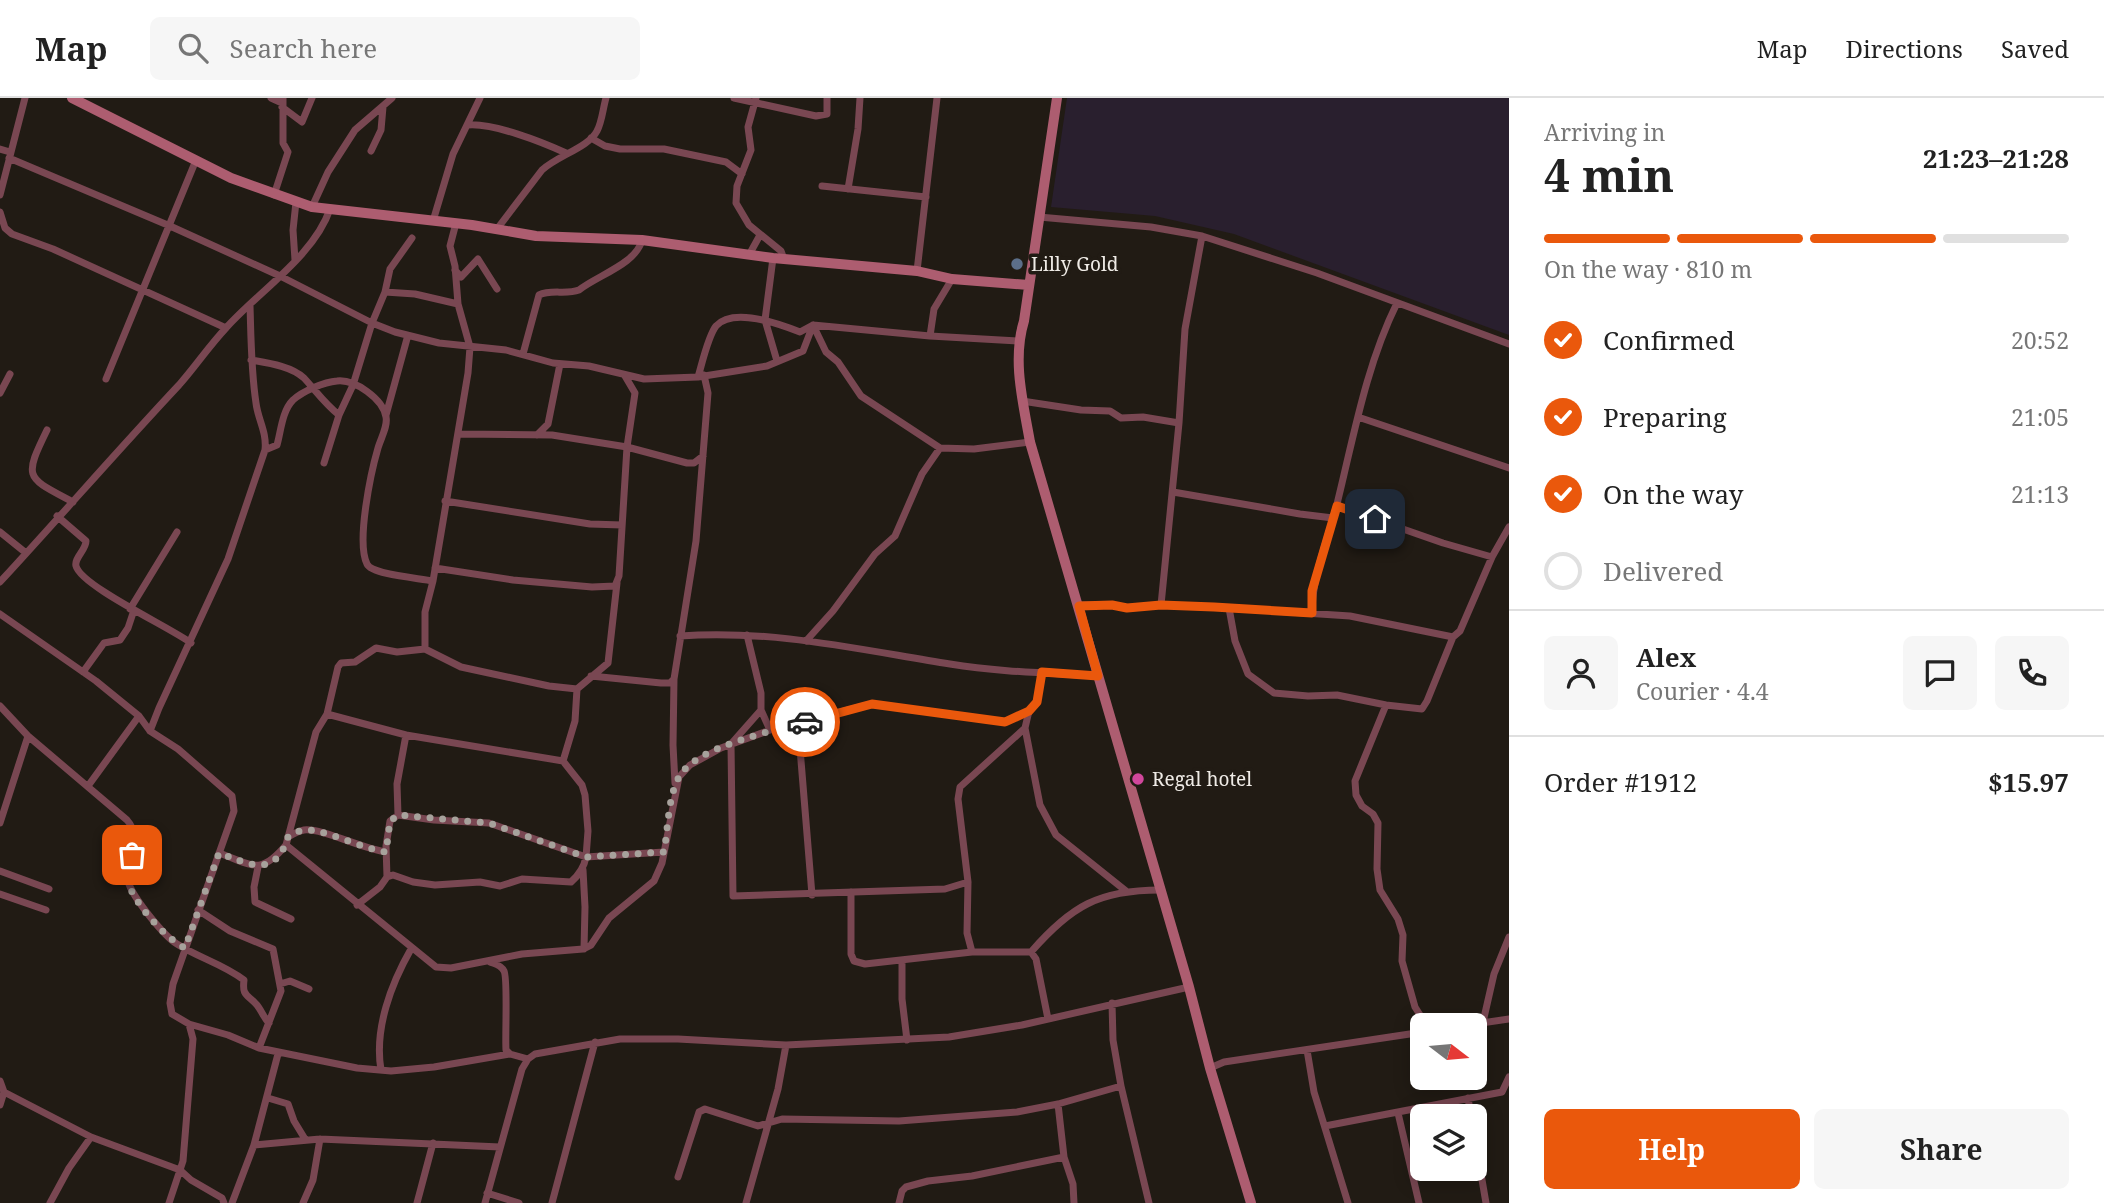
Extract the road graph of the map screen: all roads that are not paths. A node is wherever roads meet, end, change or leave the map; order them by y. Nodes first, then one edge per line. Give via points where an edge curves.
1 (25, 98) edge
2 (72, 98) edge
3 (271, 98) edge
4 (312, 98) edge
5 (392, 98) edge
6 (480, 98) edge
7 (606, 98) edge
8 (734, 98) edge
9 (827, 98) edge
10 (860, 98) edge
11 (937, 98) edge
12 (1057, 98) edge
13 (756, 100) edge
14 (283, 103) edge
15 (383, 107) junction
16 (296, 118) junction
17 (468, 125) junction
18 (284, 130) junction
19 (591, 138) junction
20 (0, 149) edge
21 (372, 151) dead end
22 (566, 153) junction
23 (9, 155) junction
24 (196, 160) junction
25 (742, 174) junction
26 (822, 186) dead end
27 (848, 189) junction
28 (0, 195) edge
29 (274, 195) junction
30 (926, 197) junction
31 (296, 202) junction
32 (312, 207) junction
33 (330, 209) junction
34 (0, 212) edge
35 (1038, 217) junction
36 (433, 221) junction
37 (456, 223) junction
38 (170, 226) junction
39 (497, 229) junction
40 (760, 235) junction
41 (1202, 236) junction
42 (412, 238) dead end
43 (642, 240) junction
44 (749, 255) junction
45 (779, 258) junction
46 (295, 260) junction
47 (456, 270) junction
48 (916, 271) junction
49 (280, 276) junction
50 (952, 279) junction
51 (1029, 285) junction
52 (143, 289) junction
53 (497, 289) dead end
54 (385, 292) junction
55 (1398, 303) junction
56 (250, 304) junction
57 (458, 304) junction
58 (765, 320) junction
59 (372, 323) junction
60 (813, 325) junction
61 (226, 328) junction
62 (408, 335) junction
63 (930, 336) junction
64 (1018, 341) junction
65 (1509, 344) edge
66 (470, 347) junction
67 (523, 354) junction
68 (251, 360) junction
69 (777, 361) junction
70 (560, 364) junction
71 (10, 374) dead end
72 (625, 376) junction
73 (701, 376) junction
74 (106, 379) dead end
75 (644, 379) junction
76 (353, 385) junction
77 (312, 389) junction
78 (0, 393) edge
79 (635, 393) junction
80 (1022, 401) junction
81 (339, 415) junction
82 (386, 416) junction
83 (1358, 417) junction
84 (1179, 424) junction
85 (548, 425) junction
86 (47, 430) dead end
87 (458, 434) junction
88 (552, 435) junction
89 (537, 436) junction
90 (1030, 442) junction
91 (627, 447) junction
92 (940, 448) junction
93 (265, 450) junction
94 (703, 456) junction
95 (324, 463) dead end
96 (1509, 468) edge
97 (1173, 492) junction
98 (445, 501) junction
99 (73, 502) junction
100 (1337, 506) junction
101 (57, 516) junction
102 (1334, 518) junction
103 (622, 525) junction
104 (1509, 527) edge
105 (0, 532) edge
106 (177, 532) dead end
107 (26, 553) junction
108 (1492, 557) junction
109 (435, 568) junction
110 (433, 581) junction
111 (0, 582) edge
112 (617, 583) junction
113 (1161, 605) junction
114 (1079, 606) junction
115 (1229, 608) junction
116 (132, 610) junction
117 (1312, 613) junction
118 (0, 614) edge
119 (747, 635) junction
120 (680, 636) junction
121 (1452, 637) junction
122 (806, 641) junction
123 (191, 643) junction
124 (425, 649) junction
125 (608, 663) junction
126 (83, 672) junction
127 (1042, 672) junction
128 (1098, 676) junction
129 (591, 677) junction
130 (616, 678) junction
131 (674, 679) junction
132 (577, 690) junction
133 (1386, 705) junction
134 (0, 706) edge
135 (761, 710) junction
136 (1029, 711) junction
137 (327, 714) junction
138 (139, 716) junction
139 (798, 724) junction
140 (1025, 728) junction
141 (770, 730) junction
142 (150, 731) junction
143 (406, 735) junction
144 (28, 736) junction
145 (731, 744) junction
146 (563, 761) junction
147 (676, 785) junction
148 (88, 786) junction
149 (398, 815) junction
150 (0, 823) edge
151 (288, 837) junction
152 (286, 845) junction
153 (386, 852) junction
154 (664, 852) junction
155 (219, 853) junction
156 (586, 857) junction
157 (258, 867) junction
158 (582, 869) junction
159 (0, 871) edge
160 (387, 877) junction
161 (968, 882) junction
162 (49, 889) dead end
163 (1160, 890) junction
164 (1126, 891) junction
165 (851, 892) junction
166 (0, 894) edge
167 (812, 895) junction
168 (357, 905) junction
169 (198, 910) junction
170 (46, 911) dead end
171 (291, 919) dead end
172 (1509, 937) edge
173 (185, 948) junction
174 (411, 948) junction
175 (584, 949) junction
176 (972, 951) junction
177 (1031, 952) junction
178 (902, 960) junction
179 (489, 962) junction
180 (280, 984) junction
181 (1189, 987) junction
182 (309, 989) dead end
183 (1112, 1003) junction
184 (1419, 1013) edge
185 (1485, 1013) edge
186 (1048, 1019) junction
187 (1509, 1019) edge
188 (1488, 1021) edge
189 (269, 1023) junction
190 (190, 1024) junction
191 (1410, 1034) edge
192 (907, 1040) junction
193 (595, 1042) junction
194 (786, 1045) junction
195 (259, 1048) junction
196 (1307, 1050) junction
197 (278, 1054) junction
198 (510, 1054) junction
199 (528, 1059) junction
200 (1210, 1069) junction
201 (381, 1070) junction
202 (1509, 1077) edge
203 (0, 1082) edge
204 (1121, 1086) junction
205 (4, 1092) junction
206 (268, 1098) junction
207 (1468, 1098) junction
208 (1058, 1104) junction
209 (1469, 1104) edge
210 (0, 1105) edge
211 (1398, 1113) junction
212 (769, 1123) junction
213 (1325, 1126) junction
214 (91, 1137) junction
215 (304, 1139) junction
216 (320, 1139) junction
217 (433, 1143) junction
218 (254, 1145) junction
219 (500, 1147) junction
220 (1064, 1157) junction
221 (180, 1170) junction
222 (678, 1177) dead end
223 (1482, 1181) edge
224 (487, 1193) junction
225 (50, 1203) edge
226 (169, 1203) edge
227 (224, 1203) edge
228 (232, 1203) edge
229 (303, 1203) edge
230 (417, 1203) edge
231 (485, 1203) edge
232 (519, 1203) edge
233 (552, 1203) edge
234 (746, 1203) edge
235 (899, 1203) edge
236 (1074, 1203) edge
237 (1149, 1203) edge
238 (1251, 1203) edge
239 (1348, 1203) edge
240 (1419, 1203) edge
241 (1486, 1203) edge

1 - 23 street
2 - 24 main road
3 - 14 street
4 - 16 street via 302,122
5 - 15 street
6 - 17 street
7 - 19 street
8 - 13 street
9 - 13 street via 827,114 816,116
10 - 27 street
11 - 30 street
12 - 35 main road
13 - 25 street via 748,127 751,150
14 - 16 street
14 - 18 street
15 - 21 street via 381,130
15 - 32 street via 355,131
16 - 18 street
17 - 22 street via 489,127
17 - 36 street via 450,164
18 - 29 street via 288,152
19 - 22 street
19 - 25 street via 620,149 664,149 726,162
20 - 23 street
22 - 39 street via 542,170
23 - 28 street
23 - 38 street
24 - 29 main road
24 - 38 street
25 - 40 street via 736,203 748,225
26 - 27 street
27 - 30 street
29 - 31 main road
30 - 48 street
31 - 32 main road
31 - 46 street
32 - 33 main road
33 - 36 main road
33 - 46 street via 322,227
34 - 52 street via 12,234
35 - 41 street
35 - 51 main road
36 - 37 main road
37 - 39 main road
37 - 47 street via 450,246
38 - 49 street
38 - 52 street
39 - 43 main road via 562,238
40 - 44 street
40 - 45 street via 781,251
41 - 55 street
41 - 84 street via 1185,329
42 - 54 street via 390,269
43 - 44 main road
43 - 67 street via 627,261 579,290 539,295
44 - 45 main road
45 - 48 main road
45 - 58 street
46 - 49 street
47 - 53 street via 461,277 478,259
47 - 57 street
48 - 50 main road
49 - 56 street
49 - 59 street
50 - 51 main road
50 - 63 street via 934,309
51 - 64 main road
52 - 61 street
52 - 74 street
54 - 57 street
54 - 59 street
55 - 65 street
55 - 83 street via 1383,332
56 - 61 street
56 - 68 street
57 - 66 street
58 - 60 street via 800,332
58 - 69 street
58 - 73 street via 722,321 712,334
59 - 62 street
59 - 76 street
60 - 63 street
60 - 69 street via 803,351
60 - 92 street via 826,352 861,396
61 - 99 street
62 - 66 street
62 - 82 street
63 - 64 street
64 - 80 main road
66 - 67 street
66 - 87 street
67 - 70 street
68 - 77 street via 302,376
68 - 93 street
69 - 73 street
70 - 72 street
70 - 85 street
71 - 78 street
72 - 75 street
72 - 79 street
73 - 75 street
73 - 94 street via 708,393
75 - 79 street
76 - 77 street via 335,381
76 - 81 street
76 - 82 street via 379,401
77 - 81 street
77 - 93 street via 294,399 286,410 277,445
79 - 91 street
80 - 84 street
80 - 90 main road
81 - 95 street
82 - 110 street via 363,527 367,564 374,572
83 - 96 street
83 - 100 street
84 - 97 street
85 - 88 street
85 - 89 street
86 - 99 street via 34,456 32,477
87 - 89 street
87 - 98 street
88 - 89 street
88 - 91 street
90 - 92 street
90 - 114 main road
91 - 94 street via 687,463
91 - 103 street
92 - 122 street via 922,474 899,530
93 - 123 street via 228,559
94 - 120 street via 696,541
97 - 102 street
97 - 113 street
98 - 103 street
98 - 109 street
99 - 101 street
100 - 102 street
100 - 108 street
101 - 107 street
101 - 116 street via 86,541 76,568
102 - 117 street via 1312,591
103 - 112 street
104 - 108 street
105 - 107 street
106 - 116 street
107 - 111 street
108 - 121 street via 1460,631
109 - 110 street
109 - 112 street via 513,580 610,587
110 - 124 street via 425,612
112 - 125 street
113 - 114 street
113 - 115 street
114 - 128 main road
115 - 117 street
115 - 133 street via 1248,674 1274,693 1337,695
116 - 123 street
116 - 126 street via 120,640 104,643
117 - 121 street via 1374,620
118 - 126 street
119 - 120 street
119 - 122 street
119 - 135 street
120 - 131 street
121 - 133 street via 1422,709
122 - 127 street via 950,664
123 - 142 street
124 - 132 street via 461,667
124 - 137 street via 397,652 376,648 355,662 341,663
125 - 129 street
125 - 130 street
126 - 138 street
127 - 128 street
127 - 136 street via 1037,702
128 - 163 main road
129 - 130 street
129 - 132 street
130 - 131 street via 662,683
131 - 147 street
132 - 146 street via 575,721
133 - 184 street via 1355,781 1356,795 1378,823 1380,890 1398,919 1402,961
134 - 144 street
135 - 141 street
135 - 145 street
136 - 139 street via 1005,722 872,704
136 - 140 street
137 - 143 street
137 - 151 street via 317,732
138 - 142 street
138 - 148 street
139 - 141 street
139 - 167 street
140 - 161 street via 960,787
140 - 164 street via 1040,805 1056,835
141 - 145 street
142 - 155 street via 232,796 234,811
143 - 146 street
143 - 149 street via 397,785
144 - 148 street
144 - 150 street
145 - 147 street via 690,765
145 - 167 street via 733,896
146 - 156 street via 585,795
147 - 154 street
148 - 173 street via 133,828 128,876 132,892 157,925
149 - 153 street via 390,821
149 - 156 street via 489,823
151 - 152 street
151 - 153 street via 316,831
152 - 157 street via 272,861
152 - 168 street
153 - 160 street
154 - 156 street
154 - 175 street via 654,881 609,918
155 - 157 street
155 - 169 street
156 - 158 street
157 - 171 street via 255,902
158 - 160 street via 571,882 522,879 500,886 480,882 435,885
158 - 175 street
159 - 162 street
160 - 168 street
161 - 165 street via 945,889
161 - 176 street via 967,933
163 - 164 street
163 - 181 main road
164 - 177 street via 1082,906
165 - 167 street
165 - 178 street via 854,961
166 - 170 street
168 - 174 street
169 - 173 street
169 - 180 street via 230,931 273,949
172 - 185 street
173 - 189 street via 244,979 247,997
173 - 190 street via 170,1003 172,1014
174 - 179 street via 442,968
174 - 201 street via 396,975 385,1014 378,1054
175 - 179 street
176 - 177 street
176 - 178 street
177 - 186 street
178 - 192 street
179 - 198 street via 505,972 506,1050
180 - 182 street via 290,981
180 - 189 street
181 - 183 street
181 - 200 main road
183 - 186 street
183 - 204 street
186 - 192 street
187 - 188 street
189 - 195 street
190 - 195 street
190 - 221 street via 192,1049
191 - 196 street
192 - 194 street
193 - 194 street via 678,1038
193 - 199 street
193 - 233 street
194 - 212 street
195 - 197 street
196 - 200 street via 1224,1062
196 - 213 street
197 - 201 street
197 - 206 street
198 - 199 street
198 - 201 street via 434,1067
199 - 219 street
200 - 238 main road
202 - 207 street via 1502,1092
203 - 205 street
204 - 208 street
204 - 237 street
205 - 210 street
205 - 214 street
206 - 215 street via 288,1104
206 - 218 street
207 - 209 street
207 - 211 street
208 - 212 street via 1017,1112 899,1121 782,1118
208 - 220 street
211 - 213 street
211 - 240 street
212 - 222 street via 758,1126 701,1110
212 - 234 street
213 - 239 street
214 - 221 street
214 - 225 street
215 - 216 street
215 - 218 street
216 - 217 street
216 - 229 street via 313,1180
217 - 219 street
217 - 230 street
218 - 228 street
219 - 224 street
220 - 235 street via 914,1185 902,1191
220 - 236 street
221 - 226 street
221 - 227 street
223 - 241 street
224 - 231 street
224 - 232 street

